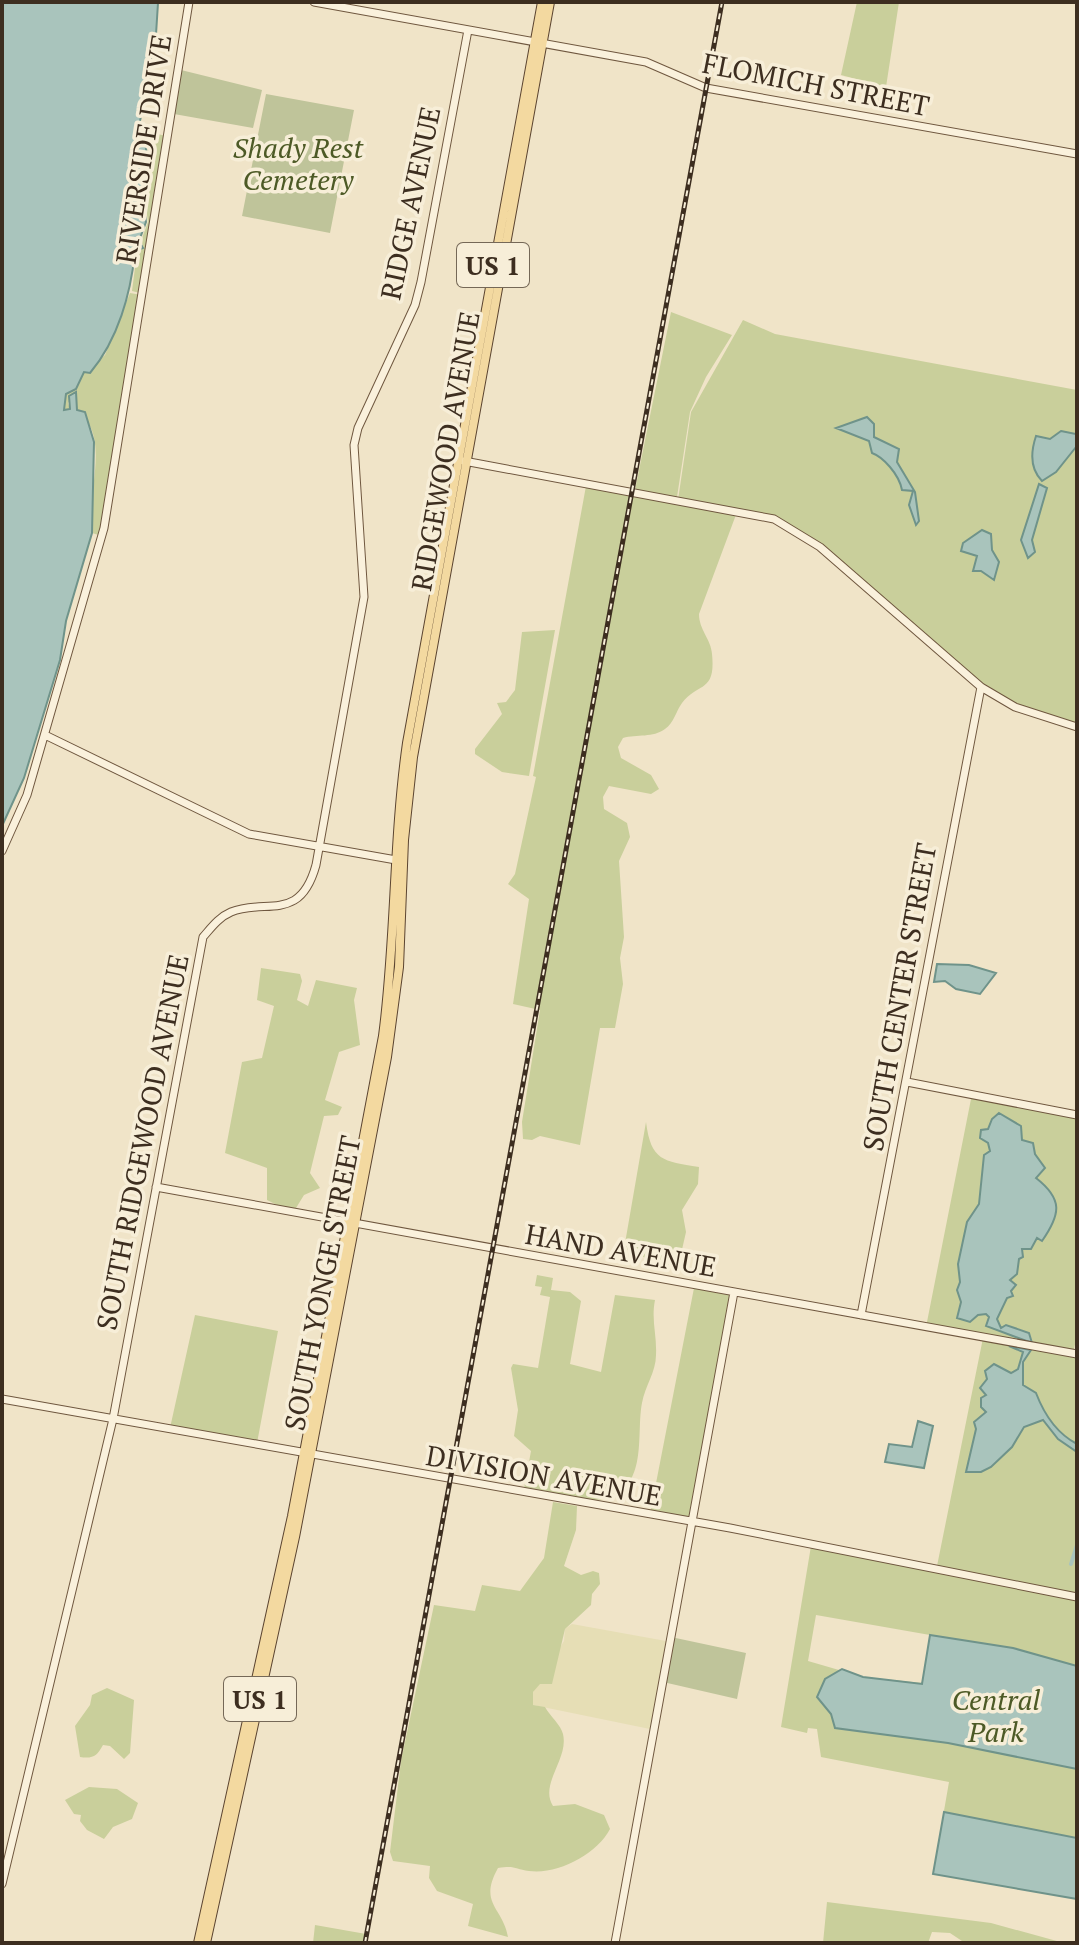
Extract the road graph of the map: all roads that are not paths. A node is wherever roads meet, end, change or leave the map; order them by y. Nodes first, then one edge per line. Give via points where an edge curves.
1 (189, 2) edge
2 (314, 2) edge
3 (376, 2) edge
4 (542, 2) edge
5 (550, 2) edge
6 (374, 13) junction
7 (468, 30) junction
8 (538, 42) junction
9 (1077, 154) edge
10 (462, 461) junction
11 (355, 471) joint
12 (434, 591) junction
13 (440, 602) junction
14 (432, 623) junction
15 (981, 687) junction
16 (1077, 727) edge
17 (45, 735) junction
18 (320, 846) junction
19 (2, 851) edge
20 (399, 861) junction
21 (907, 1082) junction
22 (370, 1104) junction
23 (1077, 1115) edge
24 (373, 1134) junction
25 (156, 1187) junction
26 (352, 1223) junction
27 (734, 1292) junction
28 (861, 1315) junction
29 (328, 1330) junction
30 (333, 1342) junction
31 (1077, 1354) edge
32 (2, 1399) edge
33 (113, 1419) junction
34 (308, 1455) junction
35 (689, 1523) junction
36 (279, 1576) junction
37 (284, 1588) junction
38 (1077, 1597) edge
39 (250, 1707) junction
40 (255, 1723) junction
41 (2, 1884) edge
42 (215, 1884) junction
43 (198, 1943) edge
44 (206, 1943) edge
45 (615, 1943) edge

1 - 17 street, RIVERSIDE DRIVE via 100,548
2 - 6 street, FLOMICH STREET
3 - 6 street
4 - 8 main road, RIDGEWOOD AVENUE / US 1
5 - 8 main road, RIDGEWOOD AVENUE / US 1
6 - 7 street, FLOMICH STREET
7 - 8 street, FLOMICH STREET
7 - 11 street, RIDGE AVENUE via 421,282 357,432
8 - 9 street, FLOMICH STREET via 653,64 704,87
8 - 10 main road, RIDGEWOOD AVENUE / US 1
10 - 12 main road, RIDGEWOOD AVENUE / US 1
10 - 13 main road, RIDGEWOOD AVENUE / US 1
10 - 15 street via 774,519 820,547
11 - 18 street, SOUTH RIDGEWOOD AVENUE via 364,597
12 - 13 main road
12 - 14 main road, RIDGEWOOD AVENUE / US 1
13 - 14 main road, RIDGEWOOD AVENUE / US 1
14 - 20 main road, SOUTH YONGE STREET / US 1
14 - 20 main road, US 1 via 403,767
15 - 16 street via 1015,707
15 - 21 street, SOUTH CENTER STREET
17 - 18 street via 249,834
17 - 19 street, RIVERSIDE DRIVE
18 - 20 street
18 - 25 street, SOUTH RIDGEWOOD AVENUE via 314,873 297,897 278,907 227,914 203,937
20 - 22 main road, SOUTH YONGE STREET / US 1 via 390,979
20 - 24 main road, SOUTH YONGE STREET / US 1 via 403,872 395,1011
21 - 23 street
21 - 28 street, SOUTH CENTER STREET
22 - 24 main road
22 - 26 main road, SOUTH YONGE STREET / US 1
24 - 26 main road, SOUTH YONGE STREET / US 1
25 - 26 street, HAND AVENUE
25 - 33 street, SOUTH RIDGEWOOD AVENUE
26 - 27 street, HAND AVENUE
26 - 29 main road, SOUTH YONGE STREET / US 1
26 - 30 main road, SOUTH YONGE STREET / US 1
27 - 28 street, HAND AVENUE
27 - 35 street
28 - 31 street, HAND AVENUE
29 - 30 main road
29 - 34 main road, SOUTH YONGE STREET / US 1
30 - 34 main road, SOUTH YONGE STREET / US 1
32 - 33 street, DIVISION AVENUE
33 - 34 street, DIVISION AVENUE
33 - 41 street, SOUTH RIDGEWOOD AVENUE
34 - 35 street, DIVISION AVENUE
34 - 36 main road, SOUTH YONGE STREET / US 1
34 - 37 main road, SOUTH YONGE STREET / US 1
35 - 38 street, DIVISION AVENUE
35 - 45 street
36 - 37 main road
36 - 39 main road, SOUTH YONGE STREET / US 1
37 - 40 main road, SOUTH YONGE STREET / US 1
39 - 40 main road
39 - 42 main road, SOUTH YONGE STREET / US 1
40 - 42 main road, SOUTH YONGE STREET / US 1
42 - 43 main road, US 1
42 - 44 main road, SOUTH YONGE STREET / US 1

